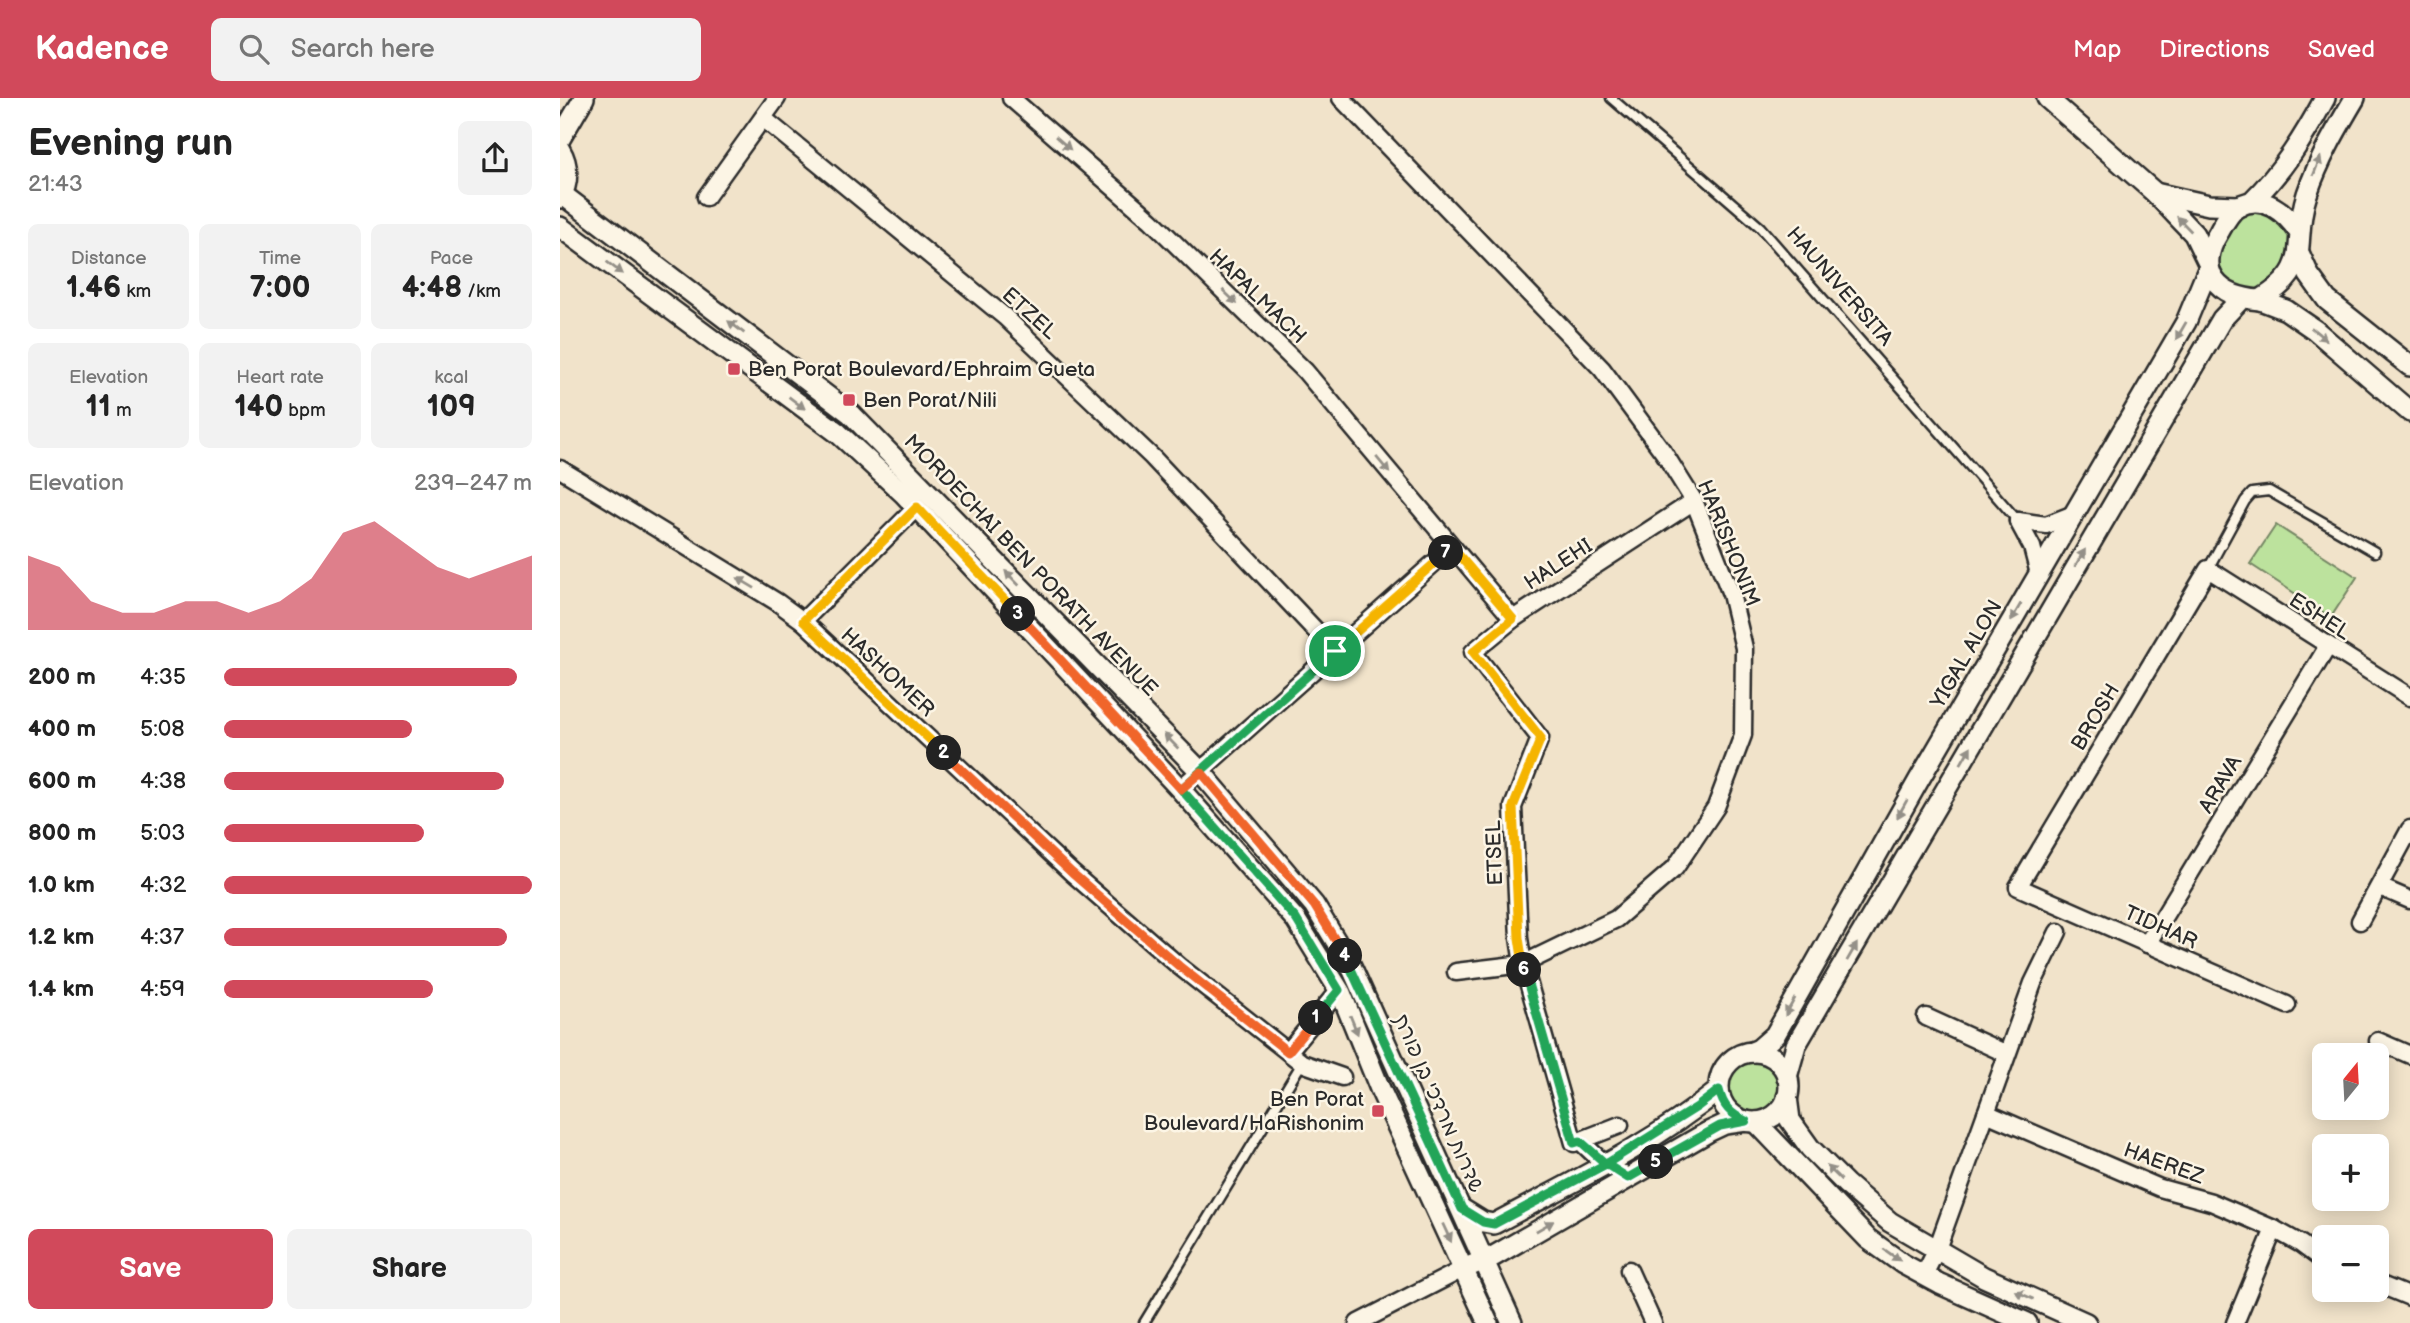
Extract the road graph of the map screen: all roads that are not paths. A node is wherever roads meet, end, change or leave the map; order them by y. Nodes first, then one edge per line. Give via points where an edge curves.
1 (584, 98) edge
2 (777, 98) edge
3 (1011, 98) edge
4 (1341, 98) edge
5 (1611, 98) edge
6 (2047, 98) edge
7 (2325, 98) edge
8 (2355, 98) edge
9 (763, 118) junction
10 (560, 139) edge
11 (560, 150) edge
12 (2154, 192) junction
13 (561, 196) edge
14 (706, 197) dead end
15 (2245, 204) junction
16 (560, 227) edge
17 (2299, 232) junction
18 (2300, 255) junction
19 (2208, 265) junction
20 (2250, 300) junction
21 (2410, 366) edge
22 (2410, 412) edge
23 (560, 470) edge
24 (1693, 501) junction
25 (917, 507) junction
26 (2074, 514) junction
27 (2018, 521) junction
28 (1452, 547) junction
29 (2375, 552) dead end
30 (2208, 569) junction
31 (2039, 573) junction
32 (1513, 619) junction
33 (803, 621) junction
34 (2328, 646) junction
35 (1335, 651) junction
36 (2410, 697) edge
37 (1201, 772) junction
38 (1181, 789) junction
39 (2410, 830) edge
40 (2018, 887) joint
41 (2379, 887) junction
42 (2410, 900) edge
43 (2360, 921) dead end
44 (2058, 932) dead end
45 (2147, 944) junction
46 (1523, 964) junction
47 (1456, 972) dead end
48 (1339, 990) junction
49 (2287, 1005) dead end
50 (1926, 1017) dead end
51 (2378, 1041) dead end
52 (1288, 1052) junction
53 (1752, 1052) junction
54 (2007, 1054) junction
55 (2410, 1055) edge
56 (1303, 1063) junction
57 (1342, 1077) dead end
58 (1787, 1077) junction
59 (1719, 1090) junction
60 (1787, 1097) junction
61 (1986, 1113) junction
62 (1751, 1121) junction
63 (1620, 1125) dead end
64 (1580, 1141) junction
65 (1606, 1164) junction
66 (1628, 1178) junction
67 (1462, 1209) junction
68 (2274, 1229) junction
69 (1937, 1249) junction
70 (2312, 1252) edge
71 (1483, 1260) junction
72 (1463, 1269) junction
73 (1629, 1270) dead end
74 (1924, 1275) junction
75 (2389, 1288) edge
76 (2410, 1297) edge
77 (1144, 1323) edge
78 (1358, 1323) edge
79 (1488, 1323) edge
80 (1512, 1323) edge
81 (1653, 1323) edge
82 (2027, 1323) edge
83 (2087, 1323) edge
84 (2235, 1323) edge

1 - 10 street
2 - 9 street
3 -> 28 street, HAPALMACH via 1151,220 1305,371
4 - 24 street, HARISHONIM via 1602,369
5 - 27 lane, HAUNIVERSITA via 1760,227
6 - 12 street
7 - 15 street via 2274,180
17 -> 8 street via 2320,156
9 - 14 street
9 - 35 street, ETZEL via 1005,317 1152,457
11 - 13 street via 567,169
12 - 15 street via 2209,205
19 -> 12 street via 2194,234
37 -> 13 street, MORDECHAI BEN PORATH AVENUE via 850,414
15 - 17 street via 2277,208
15 - 19 street via 2231,212 2216,237
16 -> 25 street, MORDECHAI BEN PORATH AVENUE via 838,433
17 - 18 street
18 - 20 street via 2286,281
18 - 21 street via 2327,300
19 - 20 street via 2221,288
19 -> 26 street, YIGAL ALON via 2186,322
20 -> 22 street via 2286,310 2315,330
58 -> 20 street via 1796,1045 2222,318
33 -> 23 street, HASHOMER
24 - 32 street, HALEHI
24 - 46 street, HARISHONIM via 1731,594 1744,648 1743,735 1716,807 1675,867 1616,919
25 - 33 street
25 - 38 street, MORDECHAI BEN PORATH AVENUE
26 - 27 street via 2046,526
26 - 31 street, YIGAL ALON
27 - 31 street, HAUNIVERSITA
28 - 32 street, HALEHI
28 - 35 street
29 - 30 lane via 2269,491 2252,493 2245,501
30 - 34 street, ESHEL
30 - 40 street, BROSH
31 -> 53 street, YIGAL ALON via 1775,1035
32 - 46 street, ETSEL via 1473,652 1541,738 1513,807
33 - 52 street, HASHOMER via 1072,873
34 - 36 street, ESHEL
34 - 45 street, ARAVA
35 - 37 street
37 - 38 street
37 - 67 street, MORDECHAI BEN PORATH AVENUE via 1314,905 1351,965
38 - 48 street, MORDECHAI BEN PORATH AVENUE via 1296,919
39 - 41 street
40 - 45 street, TIDHAR
41 - 42 street
41 - 43 street
44 - 54 street
45 - 49 street, TIDHAR
46 - 47 street, HARISHONIM
46 - 64 street via 1574,1143
48 - 52 street
48 -> 72 street, MORDECHAI BEN PORATH AVENUE
50 - 54 street
51 - 55 street
52 - 56 street, HASHOMER
53 - 58 street via 1771,1056
53 - 59 street via 1741,1054 1724,1068
54 - 61 street
56 - 57 street, HASHOMER
56 - 77 lane
58 - 60 street
59 - 62 street via 1727,1110
59 - 65 street
60 - 62 street via 1776,1114
69 -> 60 street via 1890,1222 1810,1148 1790,1120
61 - 68 street, HAEREZ via 2161,1188 2211,1202
61 - 69 street
62 - 66 street via 1720,1126
62 -> 74 street via 1868,1239
63 - 64 street
64 - 65 street
65 - 66 street
65 - 67 street via 1494,1224
71 -> 66 street
67 - 71 street, שדרות מרדכי בן פורת
68 - 70 street, HAEREZ
68 - 84 street
69 - 74 street
83 -> 69 street via 1984,1277
71 - 72 street
71 - 80 street
72 - 78 street
72 - 79 street, MORDECHAI BEN PORATH AVENUE
73 - 81 street
74 - 82 street
75 - 76 street

